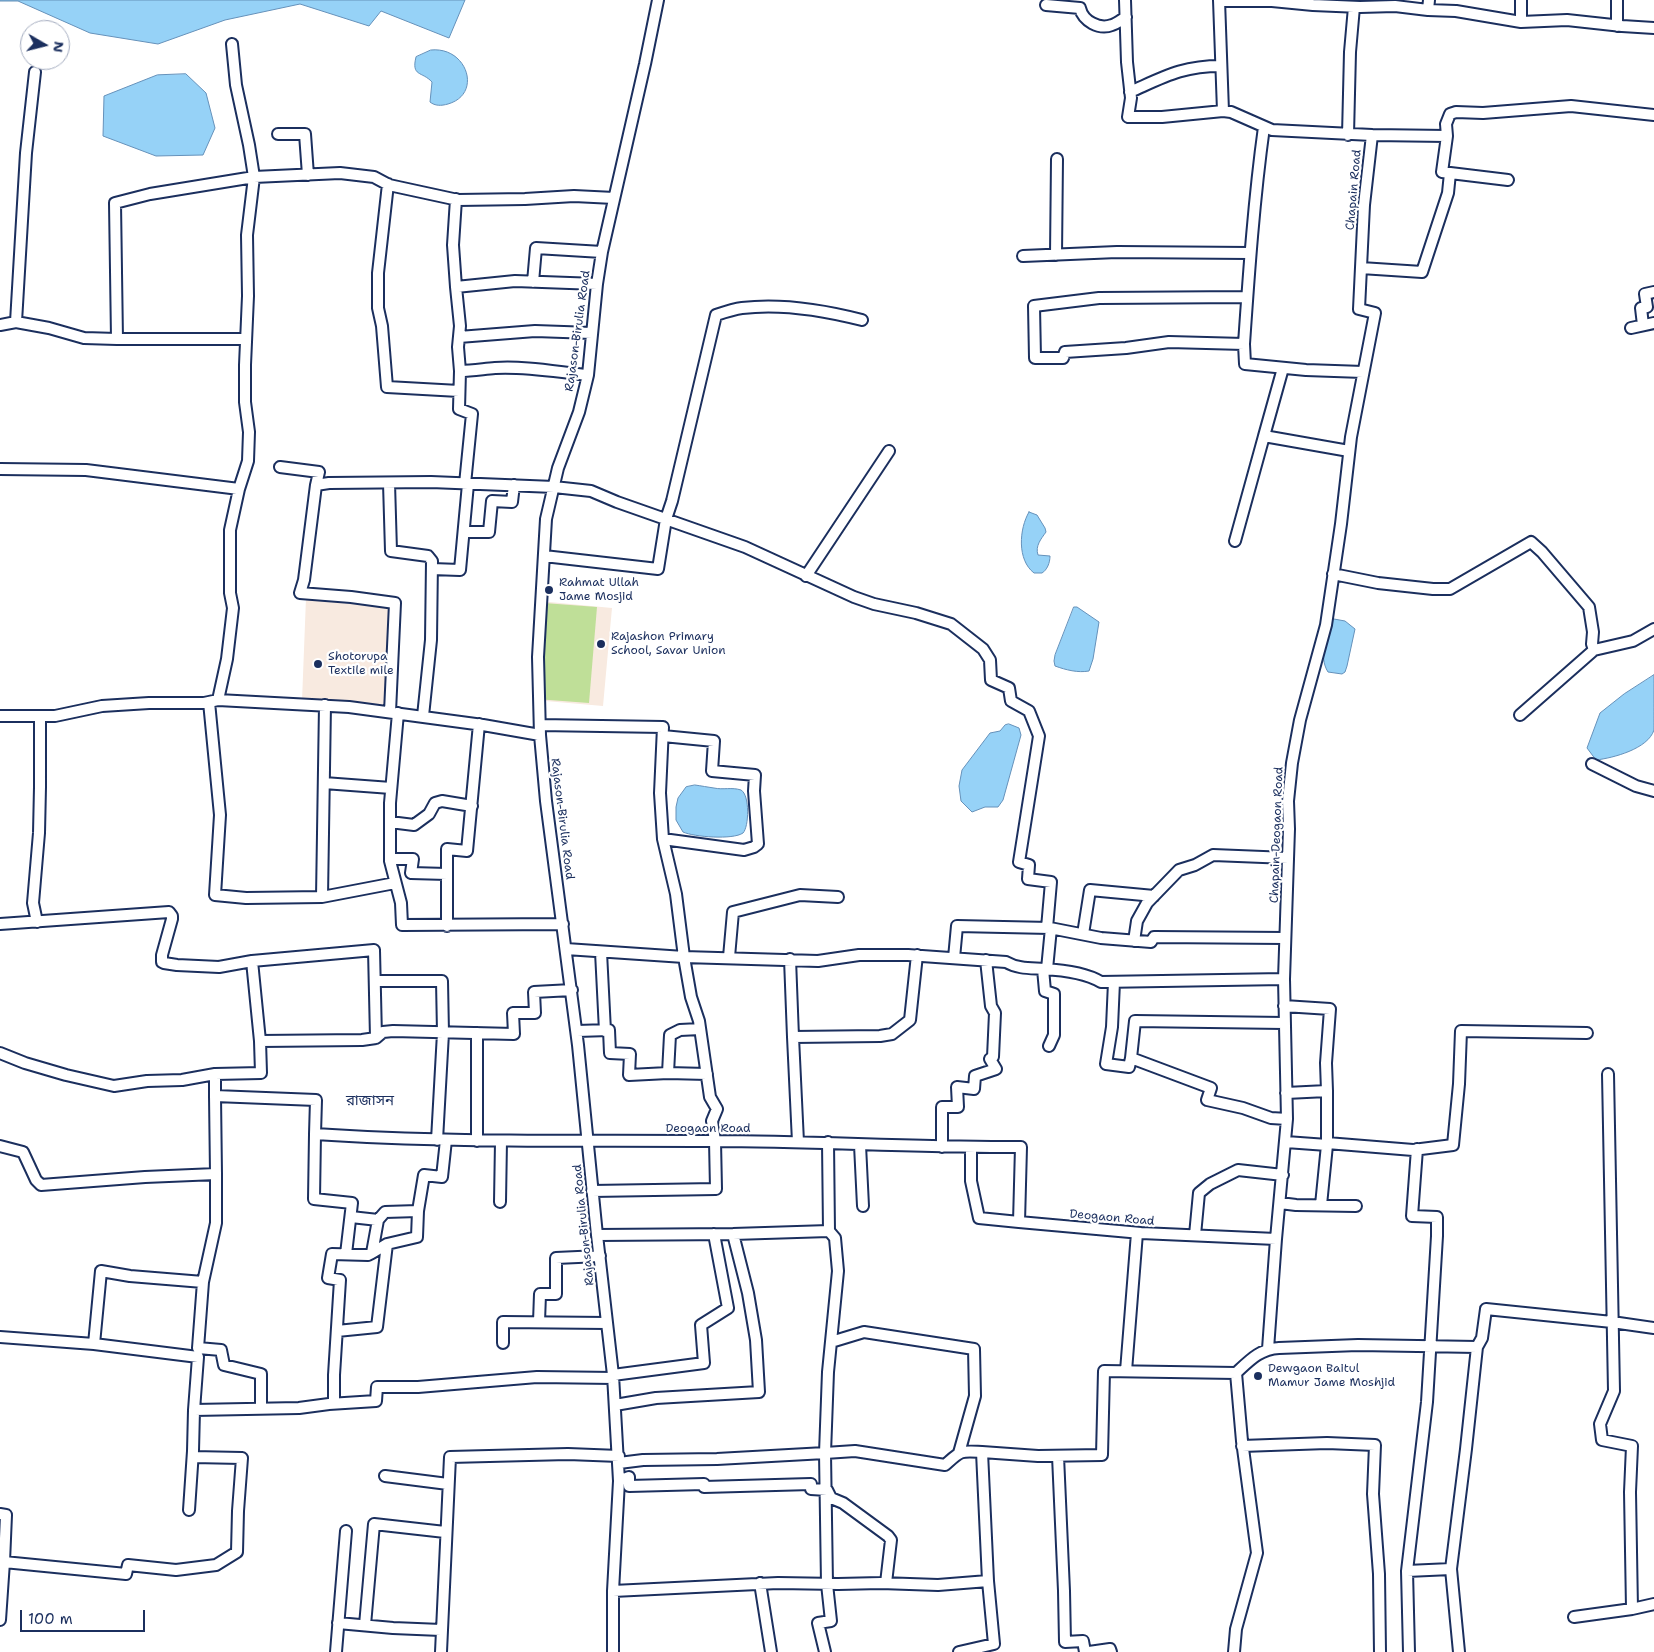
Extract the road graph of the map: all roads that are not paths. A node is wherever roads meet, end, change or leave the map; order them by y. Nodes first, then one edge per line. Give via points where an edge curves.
1 (658, 0) edge
2 (1125, 0) edge
3 (1521, 0) edge
4 (1617, 0) edge
5 (1219, 1) edge
6 (1046, 5) dead end
7 (1429, 5) edge
8 (1354, 7) junction
9 (1126, 17) junction
10 (1521, 22) junction
11 (1617, 26) junction
12 (1654, 28) edge
13 (232, 44) dead end
14 (1221, 66) junction
15 (35, 72) dead end
16 (1130, 92) junction
17 (1223, 110) junction
18 (1654, 115) edge
19 (1264, 127) junction
20 (278, 134) dead end
21 (1348, 135) junction
22 (1372, 135) junction
23 (1446, 136) junction
24 (1057, 159) dead end
25 (1450, 173) junction
26 (308, 175) junction
27 (254, 177) junction
28 (1508, 180) dead end
29 (388, 184) junction
30 (614, 198) junction
31 (456, 199) junction
32 (602, 252) junction
33 (1250, 253) junction
34 (1056, 255) junction
35 (1023, 256) dead end
36 (1361, 268) junction
37 (533, 282) junction
38 (597, 284) junction
39 (456, 287) junction
40 (1654, 292) edge
41 (1247, 297) junction
42 (862, 320) dead end
43 (16, 322) junction
44 (1654, 323) edge
45 (0, 325) edge
46 (1643, 325) junction
47 (1631, 328) dead end
48 (592, 333) junction
49 (459, 337) junction
50 (118, 338) junction
51 (246, 339) junction
52 (1244, 344) junction
53 (1283, 368) junction
54 (460, 371) junction
55 (1363, 372) junction
56 (588, 375) junction
57 (459, 391) junction
58 (1264, 436) junction
59 (1351, 437) joint
60 (890, 451) dead end
61 (1349, 451) junction
62 (280, 467) dead end
63 (0, 469) edge
64 (389, 482) junction
65 (466, 484) junction
66 (514, 485) junction
67 (316, 486) junction
68 (554, 487) junction
69 (239, 489) junction
70 (666, 519) junction
71 (464, 532) junction
72 (1234, 540) dead end
73 (544, 556) junction
74 (432, 569) junction
75 (1334, 574) junction
76 (806, 576) junction
77 (1654, 629) edge
78 (1594, 650) junction
79 (214, 701) junction
80 (325, 706) junction
81 (394, 713) junction
82 (1520, 715) dead end
83 (0, 716) edge
84 (40, 716) junction
85 (423, 716) junction
86 (479, 724) junction
87 (540, 730) junction
88 (663, 736) junction
89 (1592, 764) dead end
90 (324, 783) junction
91 (391, 788) junction
92 (1654, 791) edge
93 (472, 806) junction
94 (390, 822) junction
95 (663, 839) junction
96 (1288, 858) junction
97 (390, 859) junction
98 (447, 874) junction
99 (394, 883) junction
100 (1154, 896) junction
101 (322, 897) junction
102 (838, 897) dead end
103 (38, 922) junction
104 (0, 924) edge
105 (563, 924) junction
106 (447, 926) junction
107 (1049, 928) junction
108 (1083, 934) junction
109 (1285, 938) junction
110 (1134, 941) junction
111 (566, 949) junction
112 (600, 952) junction
113 (917, 955) junction
114 (684, 957) junction
115 (729, 957) junction
116 (954, 958) junction
117 (790, 959) junction
118 (986, 960) junction
119 (252, 961) junction
120 (1045, 969) junction
121 (1284, 980) junction
122 (375, 981) junction
123 (1114, 982) junction
124 (572, 990) junction
125 (1284, 1006) junction
126 (1284, 1023) junction
127 (700, 1029) junction
128 (576, 1031) junction
129 (605, 1031) junction
130 (1586, 1032) dead end
131 (443, 1033) junction
132 (477, 1033) junction
133 (793, 1037) junction
134 (376, 1038) junction
135 (260, 1041) junction
136 (1049, 1046) dead end
137 (0, 1053) edge
138 (1131, 1058) junction
139 (215, 1074) junction
140 (668, 1074) junction
141 (707, 1074) junction
142 (1608, 1074) dead end
143 (1327, 1091) junction
144 (1286, 1093) junction
145 (215, 1096) junction
146 (1287, 1120) junction
147 (315, 1134) junction
148 (442, 1140) junction
149 (477, 1141) junction
150 (501, 1141) junction
151 (715, 1141) junction
152 (588, 1142) junction
153 (798, 1142) junction
154 (828, 1142) junction
155 (1286, 1142) junction
156 (1327, 1144) junction
157 (860, 1145) junction
158 (0, 1146) edge
159 (942, 1148) junction
160 (971, 1148) junction
161 (1417, 1149) junction
162 (216, 1174) junction
163 (1283, 1174) junction
164 (592, 1191) junction
165 (500, 1202) dead end
166 (1280, 1203) junction
167 (1321, 1205) junction
168 (864, 1206) dead end
169 (1356, 1206) dead end
170 (418, 1211) junction
171 (351, 1217) junction
172 (378, 1220) junction
173 (1019, 1222) junction
174 (829, 1231) junction
175 (1137, 1233) junction
176 (714, 1234) junction
177 (733, 1234) junction
178 (597, 1235) junction
179 (1195, 1236) junction
180 (1276, 1239) junction
181 (387, 1244) junction
182 (372, 1253) junction
183 (346, 1254) junction
184 (600, 1256) junction
185 (203, 1282) junction
186 (539, 1322) junction
187 (1612, 1322) junction
188 (607, 1323) junction
189 (1654, 1328) edge
190 (337, 1331) junction
191 (0, 1337) edge
192 (831, 1342) junction
193 (503, 1343) dead end
194 (94, 1344) junction
195 (1431, 1345) junction
196 (1477, 1347) junction
197 (1268, 1349) junction
198 (198, 1352) junction
199 (1126, 1371) junction
200 (1236, 1373) junction
201 (614, 1376) junction
202 (334, 1403) junction
203 (615, 1405) junction
204 (261, 1409) junction
205 (194, 1410) junction
206 (1242, 1446) junction
207 (982, 1452) junction
208 (825, 1453) junction
209 (959, 1453) junction
210 (193, 1456) junction
211 (1058, 1456) junction
212 (619, 1460) junction
213 (385, 1476) dead end
214 (619, 1481) junction
215 (448, 1484) junction
216 (827, 1490) junction
217 (189, 1510) dead end
218 (0, 1514) edge
219 (346, 1531) dead end
220 (445, 1532) junction
221 (4, 1562) junction
222 (1451, 1569) junction
223 (1407, 1571) junction
224 (988, 1581) junction
225 (760, 1583) junction
226 (886, 1583) junction
227 (827, 1584) junction
228 (613, 1591) junction
229 (1654, 1604) edge
230 (1632, 1609) junction
231 (1574, 1617) dead end
232 (0, 1620) edge
233 (338, 1623) junction
234 (365, 1626) junction
235 (441, 1630) junction
236 (336, 1652) edge
237 (441, 1652) edge
238 (613, 1652) edge
239 (771, 1652) edge
240 (825, 1652) edge
241 (959, 1652) edge
242 (1085, 1652) edge
243 (1089, 1652) edge
244 (1112, 1652) edge
245 (1234, 1652) edge
246 (1380, 1652) edge
247 (1409, 1652) edge
248 (1459, 1652) edge

1 - 30 street, Rajason-Birulia Road
2 - 9 street
3 - 10 street
4 - 11 street
5 - 8 street
5 - 14 street
6 - 9 street via 1080,8 1092,24 1110,26
7 - 8 street
7 - 10 street
8 - 21 street
9 - 16 street
10 - 11 street via 1567,20
11 - 12 street
13 - 27 street via 236,85
14 - 16 street via 1179,70
14 - 17 street
15 - 43 street via 26,153
16 - 17 street via 1128,117
17 - 19 street, Chapain Road
18 - 23 street via 1571,106 1456,112 1450,114
19 - 21 street, Chapain Road
19 - 33 street
20 - 26 street via 305,134
21 - 22 street, Chapain Road
22 - 23 street
22 - 36 street, Chapain Road
23 - 25 street via 1442,172
24 - 34 street
25 - 28 street
25 - 36 street via 1448,193 1422,272
26 - 27 street
26 - 29 street via 340,173 374,177
27 - 50 street via 115,203
27 - 51 street via 247,234
29 - 31 street
29 - 57 street via 378,273 378,308 387,387
30 - 31 street
30 - 32 street, Rajason-Birulia Road
31 - 39 street via 453,245
32 - 37 street via 536,248
32 - 38 street, Rajason-Birulia Road
33 - 34 street
33 - 41 street
34 - 35 street
36 - 55 street, Chapain Road via 1359,309 1375,313
37 - 38 street
37 - 39 street
38 - 48 street, Rajason-Birulia Road
39 - 49 street
40 - 46 street via 1645,294 1647,307 1641,308
41 - 52 street
41 - 52 street via 1099,298 1034,306 1035,358 1063,358 1065,352 1169,342
42 - 70 street via 833,312 772,306 740,308 716,315
43 - 45 street
43 - 50 street via 84,338
44 - 46 street
46 - 47 street
48 - 49 street via 535,331
48 - 56 street, Rajason-Birulia Road
49 - 54 street
50 - 51 street
51 - 69 street via 248,461
52 - 53 street via 1245,364
53 - 55 street
53 - 58 street
54 - 56 street via 495,368
54 - 57 street
55 - 59 street, Chapain Road
56 - 68 street, Rajason-Birulia Road
57 - 65 street via 459,409 472,414
58 - 61 street
58 - 72 street
59 - 61 street, Chapain-Deogaon Road
60 - 76 street
61 - 75 street, Chapain-Deogaon Road
62 - 67 street via 319,472
63 - 69 street via 86,470
64 - 65 street
64 - 67 street
64 - 74 street via 392,551 428,556
65 - 66 street
65 - 71 street
66 - 68 street
66 - 71 street via 512,502 492,501 489,532
67 - 81 street via 300,593 395,603
68 - 70 street via 591,491
68 - 73 street, Rajason-Birulia Road via 546,519
69 - 79 street via 230,530 233,608 228,659
70 - 73 street via 658,569
70 - 76 street via 745,547
71 - 74 street via 460,570
73 - 87 street, Rajason-Birulia Road via 538,657
74 - 85 street via 431,640
75 - 78 street via 1378,584 1450,589 1531,542 1589,607
75 - 96 street, Chapain-Deogaon Road via 1326,625 1292,762
76 - 107 street via 874,604 950,624 983,649 990,660 991,680 1009,688 1011,701 1029,711 1040,736 1019,862 1029,865 1028,879 1050,882
77 - 78 street via 1633,642
78 - 82 street
79 - 80 street
79 - 84 street via 102,706
79 - 101 street via 220,815 215,895
80 - 81 street
80 - 90 street
81 - 85 street
81 - 91 street
83 - 84 street
84 - 103 street via 39,833 32,903
85 - 86 street
86 - 87 street
86 - 93 street
87 - 88 street via 663,727
87 - 105 street, Rajason-Birulia Road
88 - 95 street via 660,793
88 - 95 street via 714,741 712,771 755,774 758,844 744,850
89 - 92 street via 1636,786
90 - 91 street
90 - 101 street
91 - 94 street
93 - 94 street via 442,800 414,825
93 - 98 street via 467,851 447,849
94 - 97 street
95 - 114 street via 676,894
96 - 100 street via 1213,854 1179,870
96 - 109 street, Chapain-Deogaon Road
97 - 98 street via 413,859 411,873
97 - 99 street
98 - 106 street
99 - 101 street
99 - 106 street via 401,903 402,925
100 - 108 street via 1090,890
100 - 110 street via 1137,921
102 - 115 street via 800,895 733,912
103 - 104 street
103 - 119 street via 169,912 172,919 162,955 164,964 219,967
105 - 106 street
105 - 111 street, Rajason-Birulia Road
107 - 108 street
107 - 116 street via 958,926
107 - 120 street
108 - 110 street
109 - 110 street via 1154,937 1151,942
109 - 121 street, Chapain-Deogaon Road
111 - 112 street
111 - 124 street, Rajason-Birulia Road
112 - 114 street
112 - 129 street
113 - 116 street
113 - 117 street via 859,955 818,961
113 - 133 street via 910,1020 892,1034
114 - 115 street
114 - 127 street
115 - 117 street
116 - 118 street
117 - 133 street
118 - 120 street via 1006,962 1014,967
118 - 159 street via 991,1006 995,1013 993,1057 990,1059 996,1069 975,1076 974,1089 957,1087 958,1107 942,1107
119 - 122 street via 374,950
119 - 135 street
120 - 123 street
120 - 136 street via 1045,991 1054,994 1054,1035
121 - 123 street
121 - 125 street, Chapain-Deogaon Road
122 - 131 street via 442,981
122 - 134 street
123 - 138 street via 1106,1064 1129,1067
124 - 128 street, Rajason-Birulia Road
124 - 132 street via 534,992 535,1013 514,1014 514,1034
125 - 126 street, Chapain-Deogaon Road
125 - 143 street via 1330,1009
126 - 138 street via 1135,1022
126 - 144 street, Chapain-Deogaon Road
127 - 140 street via 680,1030 670,1035
127 - 141 street
128 - 129 street
128 - 152 street, Rajason-Birulia Road
129 - 140 street via 609,1030 610,1053 630,1054 629,1075
130 - 161 street via 1461,1031 1453,1145
131 - 132 street
131 - 134 street via 393,1031 382,1032
131 - 148 street
132 - 149 street
133 - 153 street
134 - 135 street
135 - 139 street via 261,1073
137 - 139 street via 33,1066 114,1086
138 - 146 street via 1211,1088 1207,1100
139 - 145 street
140 - 141 street
141 - 151 street via 710,1097 717,1109 712,1121
142 - 187 street
143 - 144 street
143 - 156 street
144 - 146 street, Chapain-Deogaon Road
145 - 147 street via 316,1100
145 - 162 street
146 - 155 street, Chapain-Deogaon Road
147 - 148 street, Deogaon Road
147 - 171 street via 314,1199 352,1203
148 - 149 street, Deogaon Road
148 - 170 street via 442,1177 424,1175
149 - 150 street, Deogaon Road
150 - 152 street, Deogaon Road
150 - 165 street
151 - 152 street, Deogaon Road
151 - 153 street, Deogaon Road
151 - 164 street via 716,1189
152 - 164 street, Rajason-Birulia Road
153 - 154 street, Deogaon Road
154 - 157 street, Deogaon Road
154 - 174 street
155 - 156 street
155 - 163 street, Chapain-Deogaon Road
156 - 161 street
156 - 167 street
157 - 159 street, Deogaon Road
157 - 168 street
158 - 162 street via 23,1152 41,1184
159 - 160 street, Deogaon Road
160 - 173 street via 971,1181 979,1218
160 - 173 street, Deogaon Road via 1021,1147
161 - 195 street via 1412,1216 1436,1217
162 - 185 street via 216,1223
163 - 166 street, Chapain-Deogaon Road
163 - 179 street via 1238,1170 1210,1184 1199,1193
164 - 178 street, Rajason-Birulia Road
166 - 167 street
166 - 180 street, Chapain-Deogaon Road
167 - 169 street
170 - 172 street via 385,1212
170 - 181 street via 417,1237
171 - 172 street
171 - 183 street
172 - 182 street
173 - 175 street, Deogaon Road
174 - 177 street
174 - 192 street via 835,1238 838,1271
175 - 179 street, Deogaon Road
175 - 199 street
176 - 177 street
176 - 178 street
176 - 201 street via 728,1308 701,1325 704,1363
177 - 203 street via 756,1340 759,1392 656,1398
178 - 184 street, Rajason-Birulia Road
179 - 180 street, Deogaon Road
180 - 197 street
181 - 182 street
181 - 190 street via 376,1327
182 - 183 street
183 - 190 street via 332,1254 328,1278 340,1280
184 - 186 street via 556,1258 556,1294 540,1294
184 - 188 street, Rajason-Birulia Road
185 - 194 street via 101,1271
185 - 198 street
186 - 188 street
186 - 193 street via 504,1322
187 - 189 street
187 - 196 street via 1486,1309 1482,1338
187 - 230 street via 1614,1391 1600,1424 1602,1440 1632,1446
188 - 201 street, Rajason-Birulia Road
190 - 202 street
191 - 194 street
192 - 208 street
192 - 209 street via 864,1332 974,1350 975,1396
194 - 198 street
195 - 196 street
195 - 197 street
195 - 223 street
196 - 222 street
197 - 200 street
198 - 204 street via 221,1350 224,1364 261,1374
198 - 205 street
199 - 200 street
199 - 211 street via 1104,1371 1102,1455
200 - 206 street
201 - 202 street via 537,1377 418,1387 377,1387 376,1401
201 - 203 street, Rajason-Birulia Road
202 - 204 street
203 - 212 street, Rajason-Birulia Road
204 - 205 street
205 - 210 street
206 - 245 street via 1257,1553 1236,1629
206 - 246 street via 1375,1445 1373,1494
207 - 209 street
207 - 211 street
207 - 224 street
208 - 209 street via 855,1451 946,1465
208 - 212 street
208 - 216 street
210 - 217 street
210 - 221 street via 242,1458 237,1552 216,1565 176,1570 128,1566 126,1574
211 - 242 street via 1065,1642 1083,1641
212 - 214 street, Rajason-Birulia Road
212 - 215 street via 568,1454 450,1457
213 - 215 street
214 - 216 street via 629,1477 629,1486 704,1484 704,1488 811,1484 811,1490
214 - 228 street, Rajason-Birulia Road
215 - 220 street
216 - 226 street via 831,1498 891,1540
216 - 227 street
218 - 221 street via 6,1514
219 - 233 street
220 - 234 street via 374,1524
220 - 235 street
221 - 232 street
222 - 223 street
222 - 248 street
223 - 247 street
224 - 226 street
224 - 241 street via 994,1644
225 - 227 street
225 - 228 street
225 - 239 street
226 - 227 street
227 - 240 street via 831,1621 818,1623
228 - 238 street, Rajason-Birulia Road
229 - 230 street
230 - 231 street
233 - 234 street
233 - 236 street
234 - 235 street
235 - 237 street
243 - 244 street via 1110,1649

